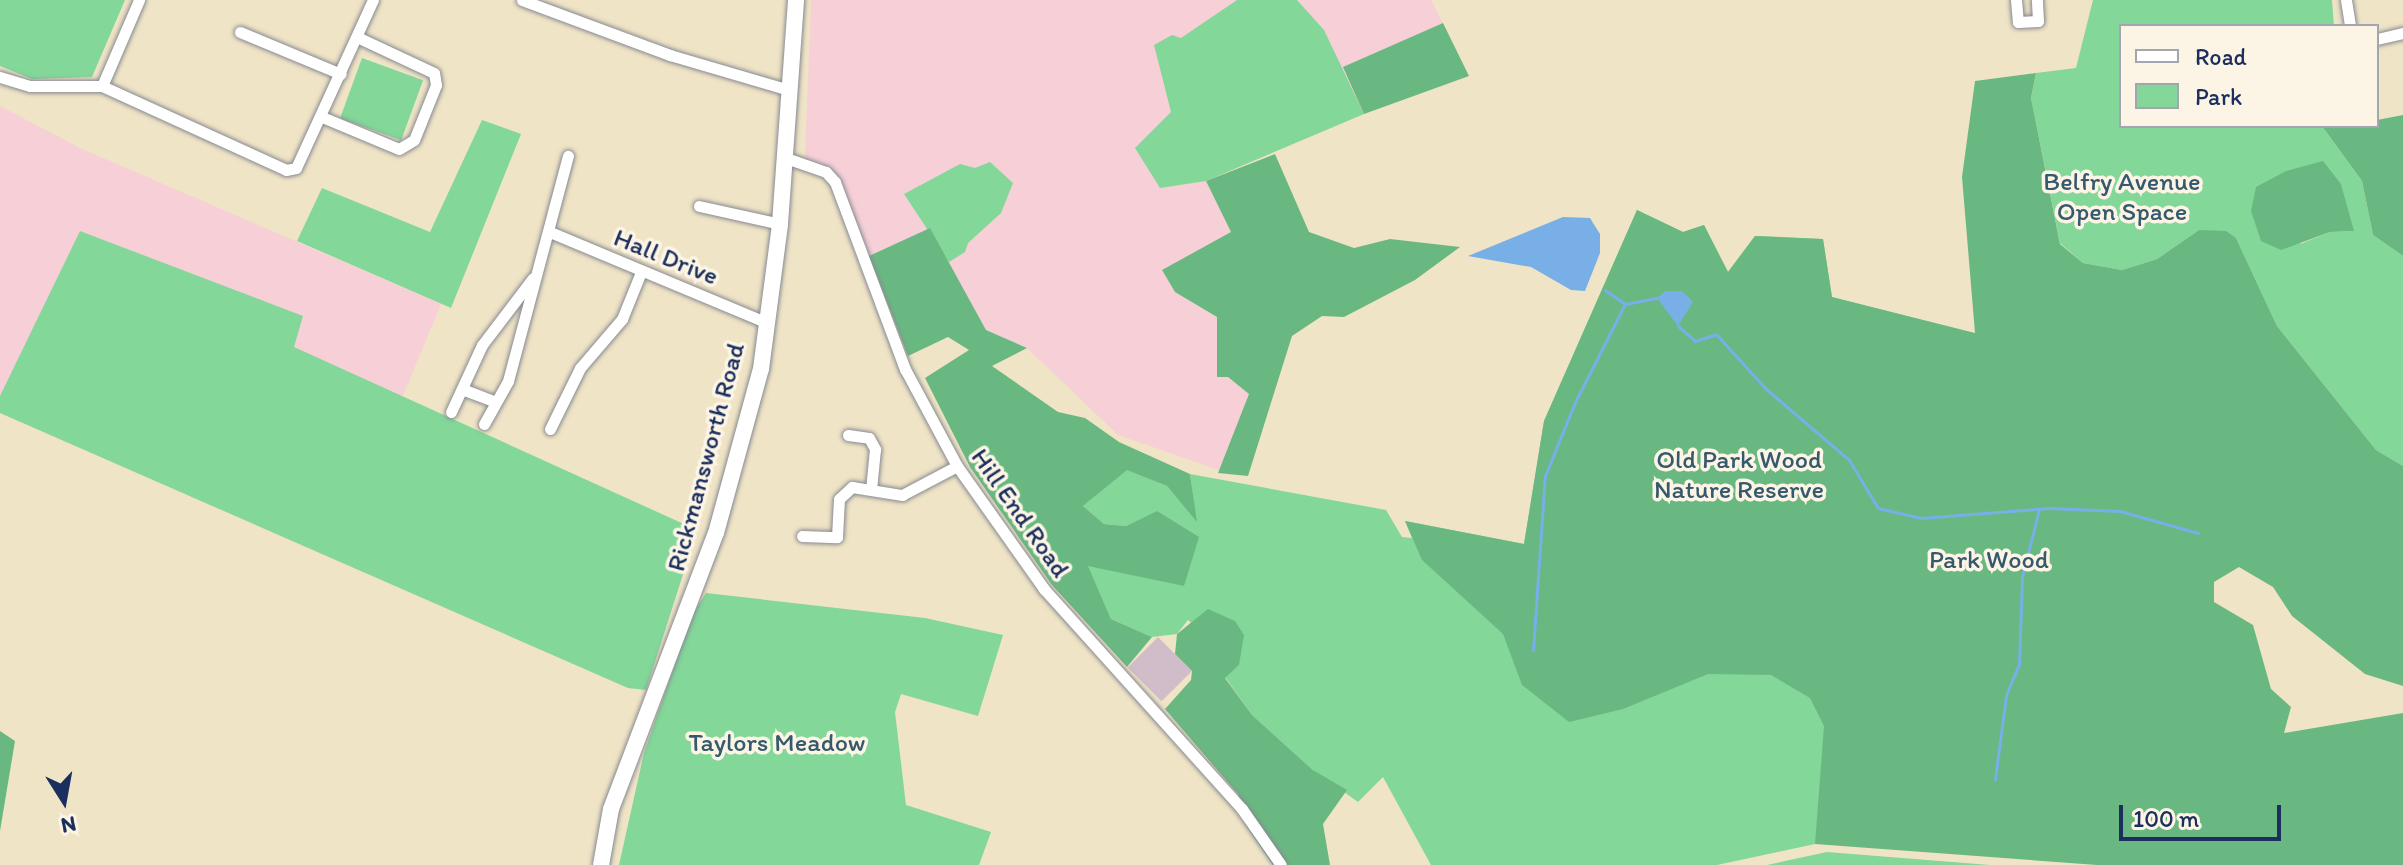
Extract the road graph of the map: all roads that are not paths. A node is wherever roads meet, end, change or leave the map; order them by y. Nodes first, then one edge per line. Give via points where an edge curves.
1 (139, 0) edge
2 (373, 0) edge
3 (522, 0) edge
4 (2016, 0) edge
5 (2037, 0) edge
6 (2346, 0) edge
7 (793, 1) edge
8 (2350, 24) edge
9 (240, 32) dead end
10 (2403, 33) edge
11 (357, 37) junction
12 (2379, 39) edge
13 (341, 74) junction
14 (0, 77) edge
15 (102, 86) junction
16 (789, 90) junction
17 (322, 117) junction
18 (568, 156) dead end
19 (786, 158) junction
20 (699, 206) dead end
21 (780, 224) junction
22 (550, 232) junction
23 (538, 271) junction
24 (641, 272) junction
25 (765, 322) junction
26 (462, 389) junction
27 (496, 402) junction
28 (451, 412) dead end
29 (484, 424) dead end
30 (550, 429) dead end
31 (848, 435) dead end
32 (957, 466) junction
33 (871, 490) junction
34 (802, 536) dead end
35 (601, 865) edge
36 (1281, 865) edge

1 - 15 street
2 - 11 street
3 - 16 street via 670,55
4 - 5 street via 2018,22 2038,21
6 - 8 street
7 - 16 street, Rickmansworth Road
9 - 13 street
10 - 12 street
11 - 13 street
11 - 17 street via 434,73 436,85 414,140 399,149
13 - 17 street
14 - 15 street via 30,86
15 - 17 street via 286,170 303,161
16 - 19 street, Rickmansworth Road
18 - 22 street
19 - 21 street, Rickmansworth Road
19 - 32 street, Hill End Road via 826,172 835,182 905,369
20 - 21 street
21 - 25 street, Rickmansworth Road
22 - 23 street
22 - 24 street, Hall Drive
23 - 26 street via 482,345
23 - 27 street via 508,381
24 - 25 street, Hall Drive
24 - 30 street via 622,319 580,368
25 - 35 street, Rickmansworth Road via 761,369 716,533 611,809
26 - 27 street
26 - 28 street
27 - 29 street
31 - 33 street via 869,438 875,449
32 - 33 street via 902,495
32 - 36 street, Hill End Road via 1044,589 1242,809
33 - 34 street via 852,487 839,499 837,537

